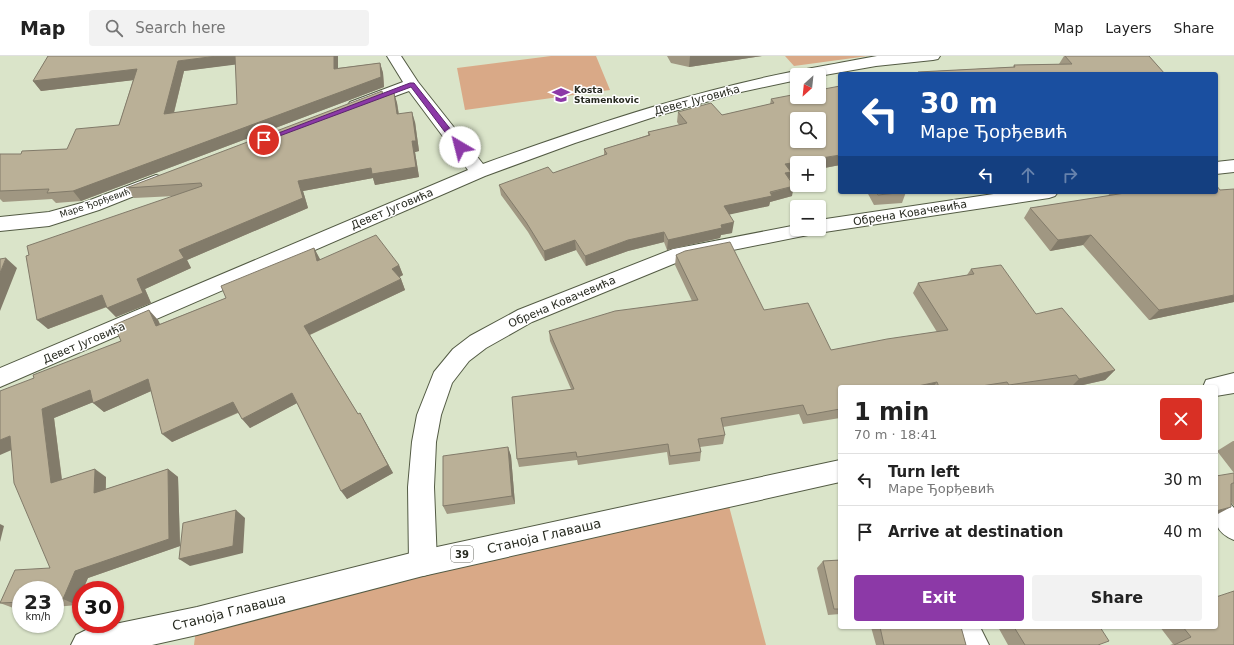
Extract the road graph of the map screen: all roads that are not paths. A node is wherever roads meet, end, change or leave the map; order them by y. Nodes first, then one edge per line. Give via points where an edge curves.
1 (394, 56) edge
2 (933, 56) edge
3 (826, 70) edge
4 (790, 77) edge
5 (412, 84) junction
6 (338, 112) edge
7 (1234, 166) edge
8 (1218, 168) edge
9 (479, 172) junction
10 (168, 176) edge
11 (1035, 194) edge
12 (0, 224) edge
13 (826, 226) edge
14 (790, 233) edge
15 (0, 378) edge
16 (1234, 383) edge
17 (1218, 386) edge
18 (838, 471) edge
19 (1218, 508) edge
20 (1234, 527) edge
21 (423, 563) junction
22 (966, 629) edge
23 (86, 645) edge
24 (974, 645) edge

1 - 5 street
2 - 3 street, Девет Југовића via 876,61
4 - 9 street, Девет Југовића via 738,88 651,113 569,139
5 - 6 street
5 - 9 street
7 - 8 street
9 - 15 street, Девет Југовића
10 - 12 street, Маре Ђорђевић via 92,206 49,219
11 - 13 street, Обрена Ковачевића
14 - 21 street, Обрена Ковачевића via 680,254 525,316 478,342 461,356 442,379 429,415 424,442 421,487
16 - 17 street
18 - 21 street, Станоја Главаша / 39
19 - 20 street
21 - 23 street, Станоја Главаша / 39 via 197,621
22 - 24 street

